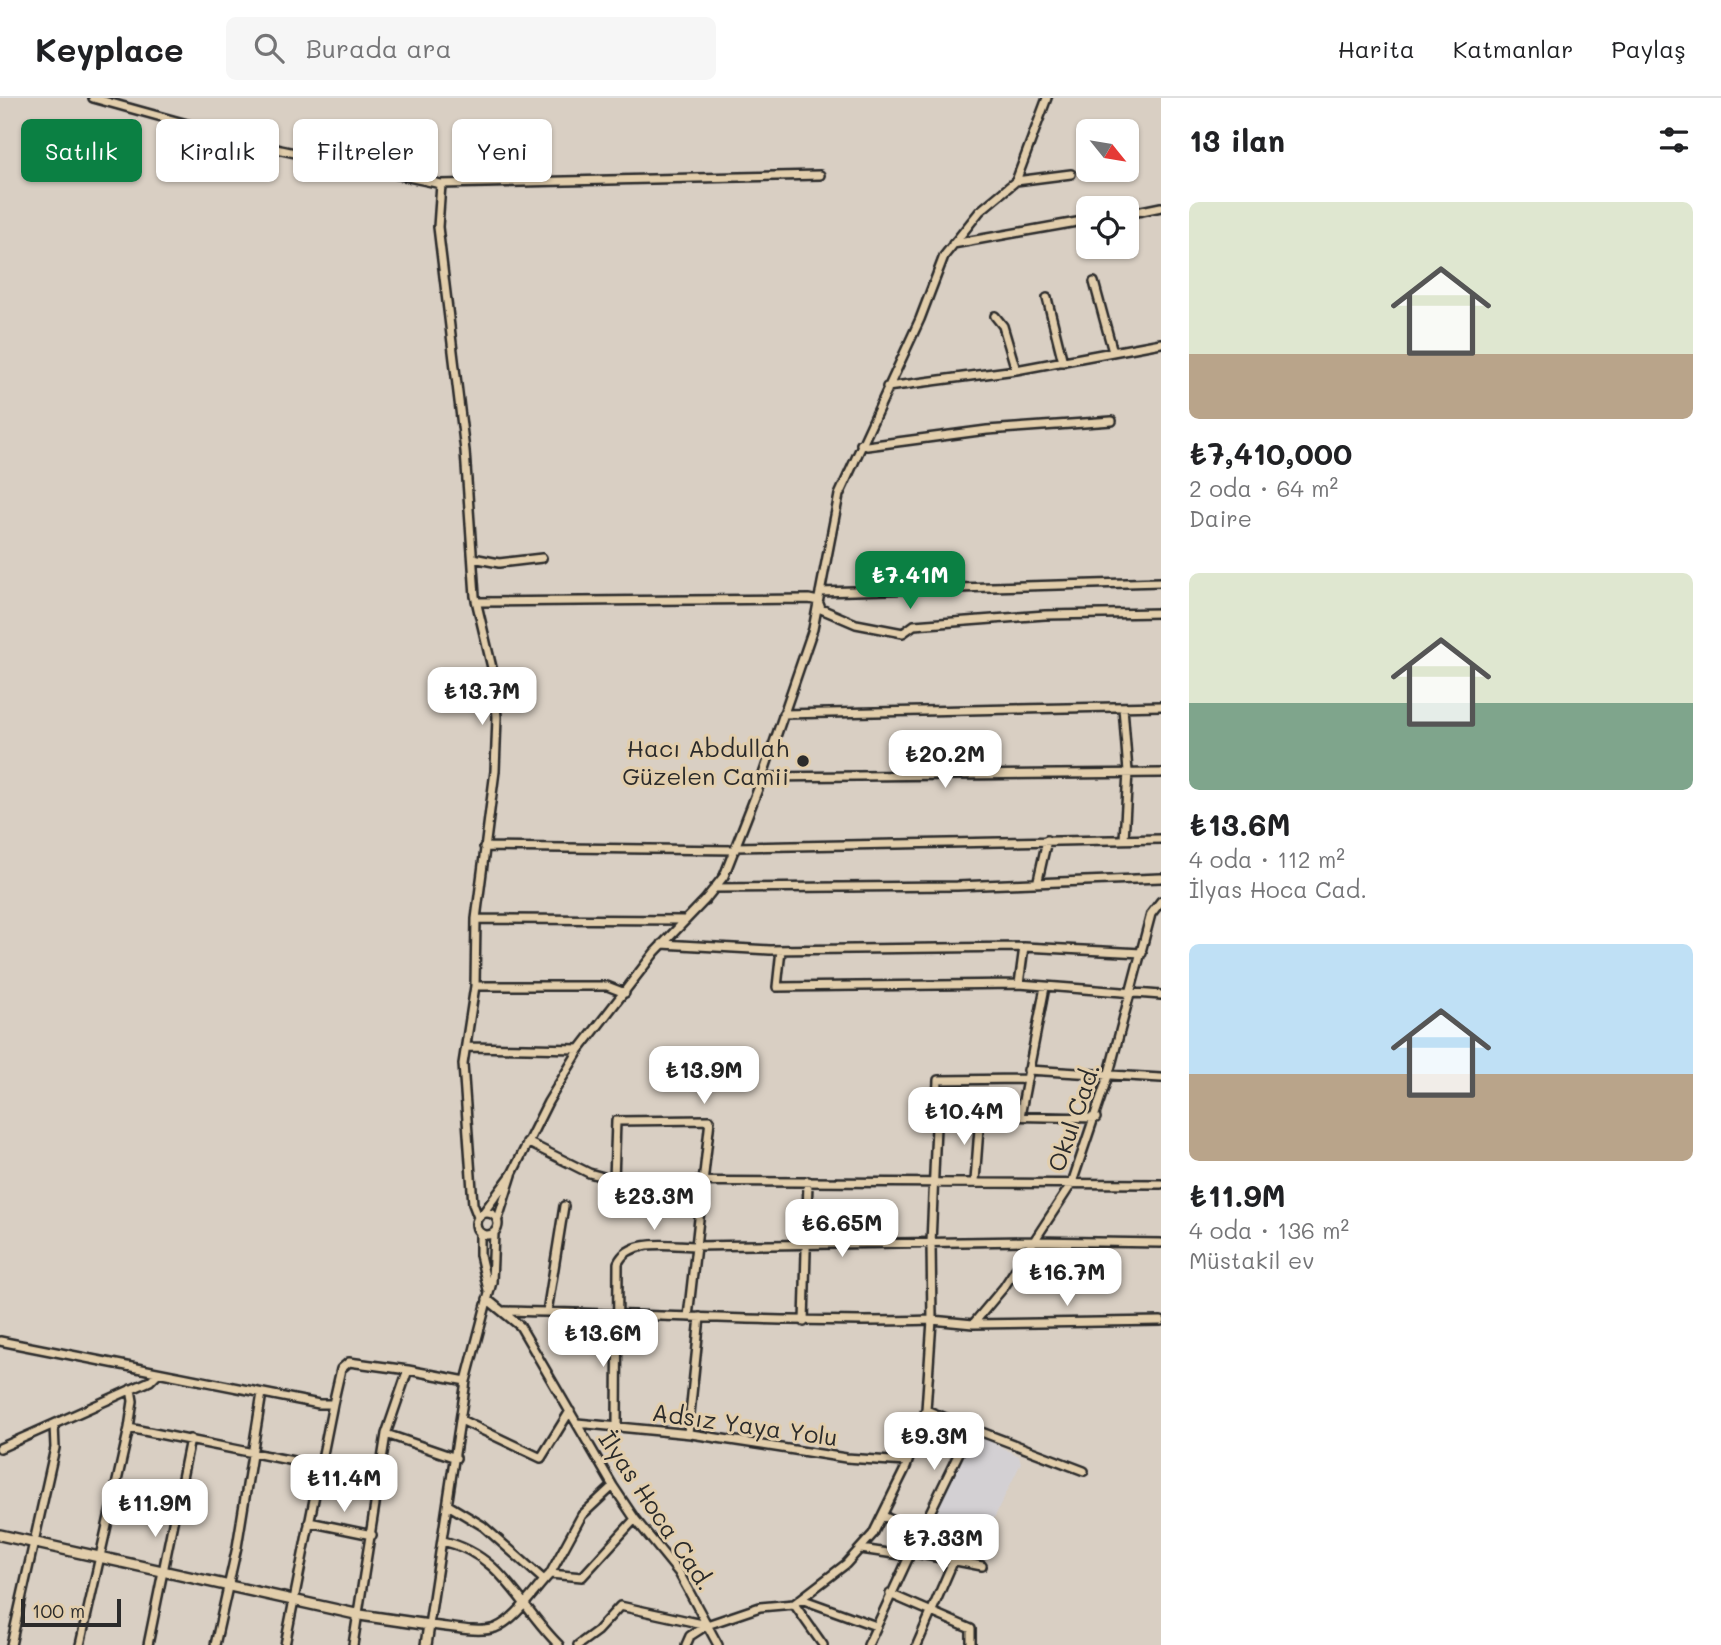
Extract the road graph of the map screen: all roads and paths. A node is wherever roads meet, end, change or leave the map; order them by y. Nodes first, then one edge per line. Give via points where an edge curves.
1 (93, 98) edge
2 (1047, 98) edge
3 (820, 174) dead end
4 (1071, 174) dead end
5 (1016, 181) junction
6 (441, 184) junction
7 (1161, 207) edge
8 (1139, 212) edge
9 (1076, 222) edge
10 (953, 244) junction
11 (1094, 282) dead end
12 (1047, 298) dead end
13 (995, 316) dead end
14 (1161, 343) edge
15 (1113, 352) junction
16 (1063, 362) junction
17 (1016, 370) junction
18 (887, 387) junction
19 (1112, 421) dead end
20 (861, 444) junction
21 (473, 558) junction
22 (542, 558) dead end
23 (1161, 582) edge
24 (820, 592) junction
25 (818, 601) junction
26 (477, 602) junction
27 (1161, 613) edge
28 (1161, 706) edge
29 (1123, 707) junction
30 (783, 714) junction
31 (1128, 772) junction
32 (1161, 773) edge
33 (762, 777) junction
34 (1124, 839) junction
35 (1161, 839) edge
36 (1047, 840) junction
37 (484, 847) junction
38 (736, 848) junction
39 (1161, 877) edge
40 (1038, 880) junction
41 (715, 888) junction
42 (1161, 901) edge
43 (1151, 914) junction
44 (1161, 914) edge
45 (476, 919) junction
46 (685, 920) junction
47 (662, 944) junction
48 (1024, 947) junction
49 (781, 950) junction
50 (1142, 953) junction
51 (1019, 984) junction
52 (475, 986) junction
53 (1045, 987) junction
54 (1131, 992) junction
55 (625, 993) junction
56 (1161, 995) edge
57 (467, 1047) junction
58 (580, 1049) junction
59 (1028, 1070) junction
60 (1109, 1073) junction
61 (1161, 1078) edge
62 (1025, 1079) junction
63 (935, 1115) junction
64 (980, 1115) junction
65 (1020, 1116) junction
66 (1096, 1118) junction
67 (527, 1142) junction
68 (512, 1174) junction
69 (614, 1180) junction
70 (705, 1180) junction
71 (808, 1181) junction
72 (933, 1181) junction
73 (975, 1181) junction
74 (1072, 1183) junction
75 (1161, 1184) edge
76 (564, 1206) dead end
77 (481, 1215) junction
78 (498, 1219) junction
79 (480, 1233) junction
80 (494, 1233) junction
81 (1033, 1241) junction
82 (931, 1243) junction
83 (1161, 1243) edge
84 (696, 1246) junction
85 (806, 1246) junction
86 (488, 1295) junction
87 (505, 1311) junction
88 (547, 1312) junction
89 (617, 1312) junction
90 (688, 1317) junction
91 (700, 1317) junction
92 (932, 1320) junction
93 (1161, 1321) edge
94 (804, 1322) junction
95 (973, 1324) junction
96 (0, 1341) edge
97 (408, 1370) junction
98 (159, 1373) junction
99 (466, 1381) junction
100 (131, 1389) junction
101 (262, 1393) junction
102 (333, 1404) junction
103 (926, 1410) junction
104 (570, 1411) junction
105 (461, 1420) junction
106 (577, 1423) junction
107 (54, 1424) junction
108 (617, 1426) junction
109 (129, 1428) junction
110 (971, 1428) junction
111 (688, 1433) junction
112 (386, 1434) junction
113 (190, 1439) junction
114 (0, 1448) edge
115 (253, 1451) junction
116 (456, 1458) junction
117 (907, 1462) junction
118 (321, 1465) junction
119 (1084, 1471) dead end
120 (379, 1478) junction
121 (613, 1486) junction
122 (448, 1505) junction
123 (883, 1516) junction
124 (635, 1520) junction
125 (309, 1522) junction
126 (920, 1533) junction
127 (0, 1535) edge
128 (372, 1535) junction
129 (33, 1541) junction
130 (443, 1541) junction
131 (861, 1549) junction
132 (909, 1554) junction
133 (100, 1556) junction
134 (953, 1562) junction
135 (982, 1566) dead end
136 (163, 1570) junction
137 (547, 1577) junction
138 (230, 1584) junction
139 (890, 1594) junction
140 (295, 1599) junction
141 (797, 1601) junction
142 (525, 1602) junction
143 (932, 1612) junction
144 (360, 1615) junction
145 (429, 1625) junction
146 (707, 1625) junction
147 (876, 1626) junction
148 (11, 1645) edge
149 (80, 1645) edge
150 (148, 1645) edge
151 (215, 1645) edge
152 (285, 1645) edge
153 (353, 1645) edge
154 (426, 1645) edge
155 (559, 1645) edge
156 (578, 1645) edge
157 (686, 1645) edge
158 (718, 1645) edge
159 (824, 1645) edge
160 (868, 1645) edge
161 (917, 1645) edge
162 (971, 1645) edge

1 - 6 street via 281,150
2 - 5 street
3 - 6 street
4 - 5 street
5 - 10 street via 980,211
6 - 21 street via 439,228 466,451
7 - 8 street
9 - 10 street
10 - 18 street via 935,273 920,319
11 - 15 street
12 - 16 street
13 - 17 street via 1003,326
14 - 15 street
15 - 16 street
16 - 17 street
17 - 18 street
18 - 20 street
19 - 20 street
20 - 24 street via 839,495
21 - 22 street via 499,563
21 - 26 street
23 - 24 street
24 - 25 street
25 - 26 street
25 - 27 street via 821,609 856,624 903,633 914,625 1045,615
25 - 30 street via 813,629
26 - 37 street via 493,673 497,717
28 - 29 street
29 - 30 street
29 - 31 street
30 - 33 street
31 - 32 street
31 - 33 street
31 - 34 street
33 - 38 street
34 - 35 street
34 - 36 street
36 - 38 street
36 - 40 street
37 - 38 street
37 - 45 street
38 - 41 street
39 - 40 street
40 - 41 street via 957,886
41 - 46 street
42 - 43 street, Okul Cad.
43 - 44 street
43 - 50 street, Okul Cad.
45 - 46 street
45 - 52 street
46 - 47 street
47 - 49 street
47 - 55 street
48 - 49 street
48 - 50 street
48 - 51 street
49 - 51 street via 777,987
50 - 54 street, Okul Cad.
51 - 53 street
52 - 55 street via 607,986
52 - 57 street
53 - 54 street
53 - 59 street
54 - 56 street
54 - 60 street, Okul Cad.
55 - 58 street
57 - 58 street
57 - 77 street via 463,1064 473,1205
58 - 67 street
59 - 60 street
59 - 62 street
60 - 61 street
60 - 66 street, Okul Cad.
62 - 63 street via 938,1080
62 - 65 street
63 - 64 street
63 - 72 street
64 - 65 street
64 - 73 street
65 - 66 street
66 - 74 street, Okul Cad.
67 - 68 street
67 - 69 street
68 - 77 street
68 - 78 street
69 - 70 street
69 - 70 street via 616,1121 710,1120
70 - 71 street
70 - 84 street
71 - 72 street
71 - 85 street
72 - 73 street
72 - 82 street
73 - 74 street
74 - 75 street
74 - 81 street, Okul Cad.
76 - 88 street
77 - 78 street via 492,1213
77 - 79 street via 476,1225
78 - 80 street
79 - 80 street
79 - 86 street
80 - 86 street
81 - 82 street
81 - 83 street
81 - 95 street, Okul Cad.
82 - 85 street
82 - 92 street
84 - 85 street
84 - 89 street via 639,1247 624,1254 618,1268
84 - 90 street
85 - 94 street
86 - 87 street, İlyas Hoca Cad.
86 - 99 street
87 - 88 street
87 - 104 street, İlyas Hoca Cad. via 520,1326
88 - 89 street
89 - 90 street
89 - 108 street
90 - 91 street
91 - 94 street
91 - 111 street
92 - 94 street
92 - 95 street
92 - 103 street
93 - 95 street
96 - 98 street
97 - 99 street
97 - 102 street via 346,1363
97 - 112 street
98 - 100 street
98 - 101 street
99 - 105 street
100 - 107 street
100 - 109 street
101 - 102 street
101 - 115 street
102 - 118 street
103 - 110 street
103 - 117 street
104 - 105 street via 541,1458
104 - 106 street, İlyas Hoca Cad.
105 - 116 street
106 - 108 street, Adsız Yaya Yolu
106 - 121 street, İlyas Hoca Cad.
107 - 114 street
107 - 129 street via 55,1448
108 - 111 street, Adsız Yaya Yolu
109 - 113 street
109 - 133 street
110 - 119 street
110 - 126 street
111 - 117 street, Adsız Yaya Yolu via 846,1458
112 - 116 street
112 - 120 street
113 - 115 street
113 - 136 street
115 - 118 street
115 - 138 street
116 - 122 street
117 - 123 street
118 - 120 street
118 - 125 street
120 - 128 street
121 - 124 street, İlyas Hoca Cad.
121 - 137 street via 582,1515
122 - 130 street
122 - 137 street via 483,1526
123 - 126 street
123 - 131 street
124 - 137 street via 582,1577
124 - 146 street, İlyas Hoca Cad. via 679,1573
125 - 128 street
125 - 140 street
126 - 132 street
127 - 129 street
128 - 144 street
129 - 133 street
129 - 148 street
130 - 142 street via 475,1552 493,1565
130 - 145 street
131 - 132 street
131 - 141 street
132 - 134 street
132 - 139 street
133 - 136 street
133 - 149 street
134 - 135 street
134 - 143 street
136 - 138 street
136 - 150 street
137 - 142 street
138 - 140 street
138 - 151 street
139 - 143 street
139 - 147 street
140 - 144 street
140 - 152 street
141 - 146 street via 760,1607
141 - 147 street
141 - 159 street
142 - 145 street via 497,1627
142 - 155 street
143 - 161 street
143 - 162 street via 971,1629
144 - 145 street
144 - 153 street
145 - 154 street
146 - 156 street via 620,1606
146 - 157 street via 690,1636
146 - 158 street, İlyas Hoca Cad.
147 - 160 street

